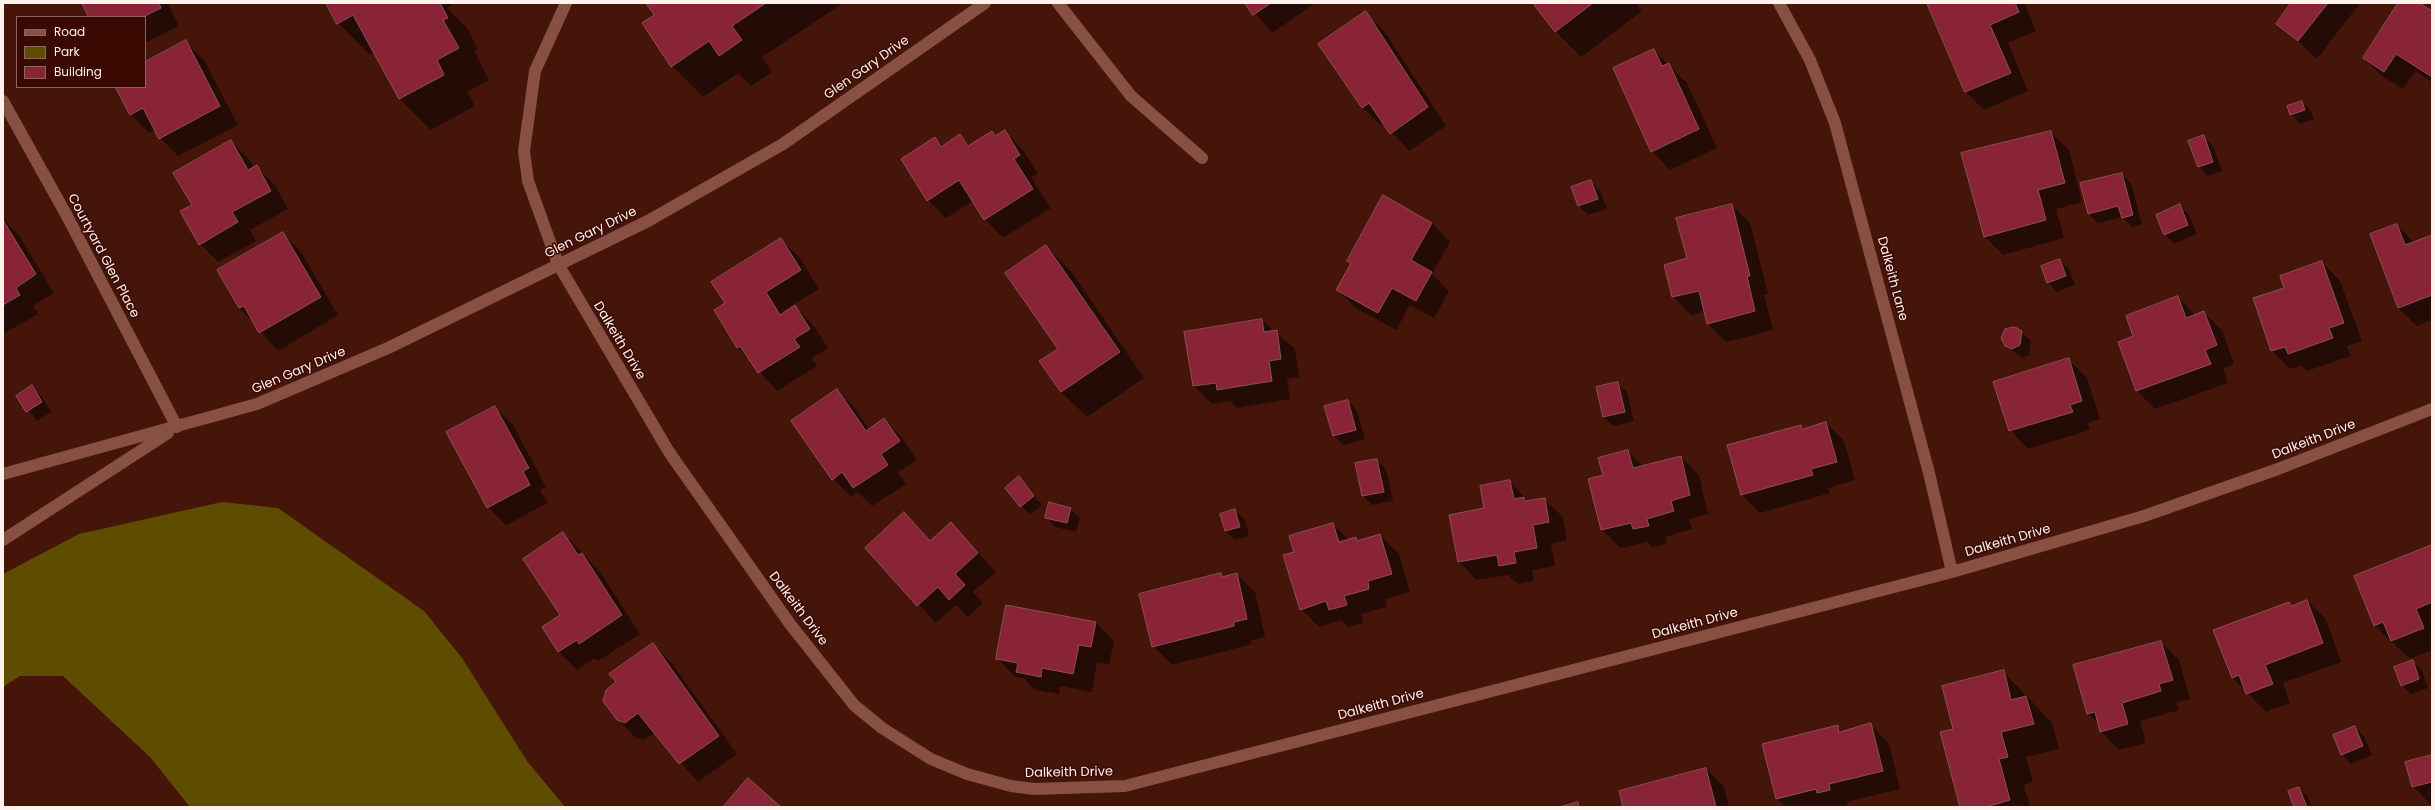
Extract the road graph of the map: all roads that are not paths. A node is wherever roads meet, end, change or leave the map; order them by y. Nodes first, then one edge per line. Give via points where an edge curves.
1 (565, 3) edge
2 (985, 3) edge
3 (1058, 3) edge
4 (1779, 3) edge
5 (3, 100) edge
6 (1202, 158) dead end
7 (558, 264) junction
8 (2432, 409) edge
9 (176, 427) junction
10 (3, 474) edge
11 (3, 540) edge
12 (1952, 572) junction

1 - 7 street, Dalkeith Drive via 535,71 524,151 528,181
2 - 7 street, Glen Gary Drive via 783,144 648,221
3 - 6 street via 1131,96
4 - 12 street, Dalkeith Lane via 1810,60 1835,123 1929,473
5 - 9 street, Courtyard Glen Place via 67,216
7 - 9 street, Glen Gary Drive via 388,348 257,404
7 - 12 street, Dalkeith Drive via 669,452 790,624 854,704 882,728 931,759 967,774 1011,786 1034,789 1125,786
8 - 12 street, Dalkeith Drive via 2278,469 2144,516
9 - 10 street, Glen Gary Drive
9 - 11 street, Glen Gary Drive

